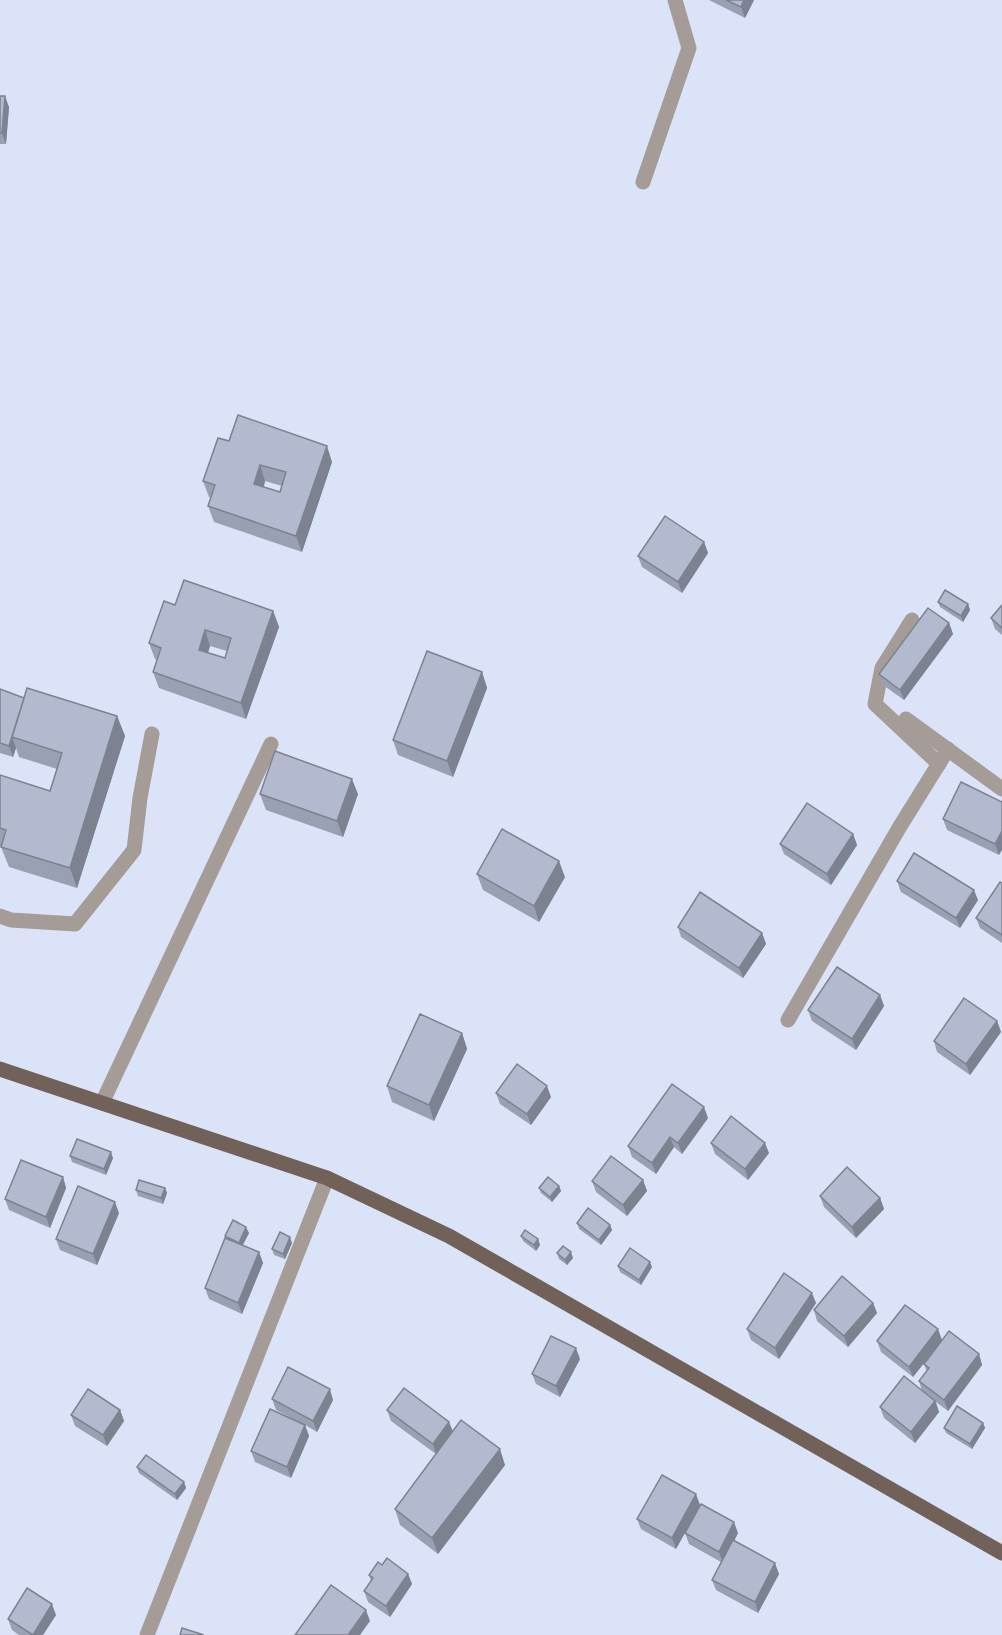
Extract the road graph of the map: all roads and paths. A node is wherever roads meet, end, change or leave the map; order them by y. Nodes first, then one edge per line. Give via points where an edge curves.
1 (675, 0) edge
2 (643, 182) dead end
3 (912, 620) dead end
4 (906, 719) dead end
5 (152, 734) dead end
6 (271, 744) dead end
7 (948, 749) junction
8 (939, 764) junction
9 (1002, 789) edge
10 (0, 916) edge
11 (788, 1020) dead end
12 (0, 1069) edge
13 (102, 1103) junction
14 (327, 1178) junction
15 (1002, 1553) edge
16 (147, 1635) edge

1 - 2 street via 689,48
3 - 8 street via 882,668 875,704
4 - 7 street
5 - 10 street via 134,850 75,924
6 - 13 street
7 - 8 street
7 - 9 street
8 - 11 street
12 - 13 main road
13 - 14 main road
14 - 15 main road via 449,1236
14 - 16 street

